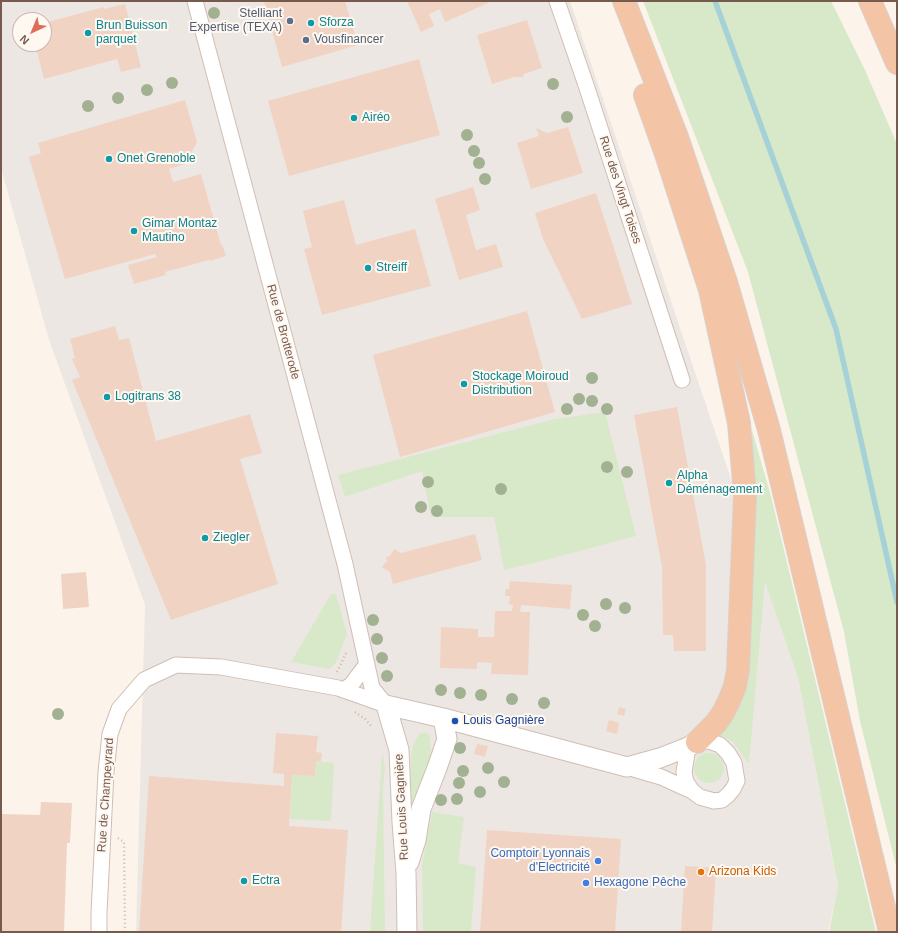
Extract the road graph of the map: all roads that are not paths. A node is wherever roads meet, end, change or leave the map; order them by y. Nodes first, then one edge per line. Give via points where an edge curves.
1 (195, 1) edge
2 (557, 1) edge
3 (612, 1) edge
4 (624, 1) edge
5 (870, 1) edge
6 (897, 63) edge
7 (682, 380) dead end
8 (367, 664) junction
9 (343, 690) junction
10 (386, 705) junction
11 (443, 718) junction
12 (692, 745) junction
13 (627, 767) junction
14 (692, 791) junction
15 (406, 872) junction
16 (99, 932) edge
17 (407, 932) edge
18 (890, 932) edge

1 - 8 street, Rue de Brotterode via 344,558
2 - 7 street, Rue des Vingt Toises
3 - 12 highway via 710,290 739,423 746,496 738,670 735,686 723,713
4 - 18 highway via 677,137 726,282 765,416
5 - 6 highway
8 - 9 street via 351,685
8 - 10 street, Rue de Brotterode via 372,688
9 - 10 street, Rue de Champeyrard
9 - 16 street, Rue de Champeyrard via 206,666 176,665 144,680 119,709 110,734
10 - 11 street
10 - 15 street, Rue Louis Gagnière via 399,750
11 - 13 street
11 - 15 street, Rue Louis Gagnière via 447,739 421,809 416,840
12 - 13 street via 660,758
12 - 14 street via 684,772 686,782
12 - 14 street via 709,741 720,745 734,763 737,781 722,800 708,800
13 - 14 street via 661,777
15 - 17 street, Rue Louis Gagnière

